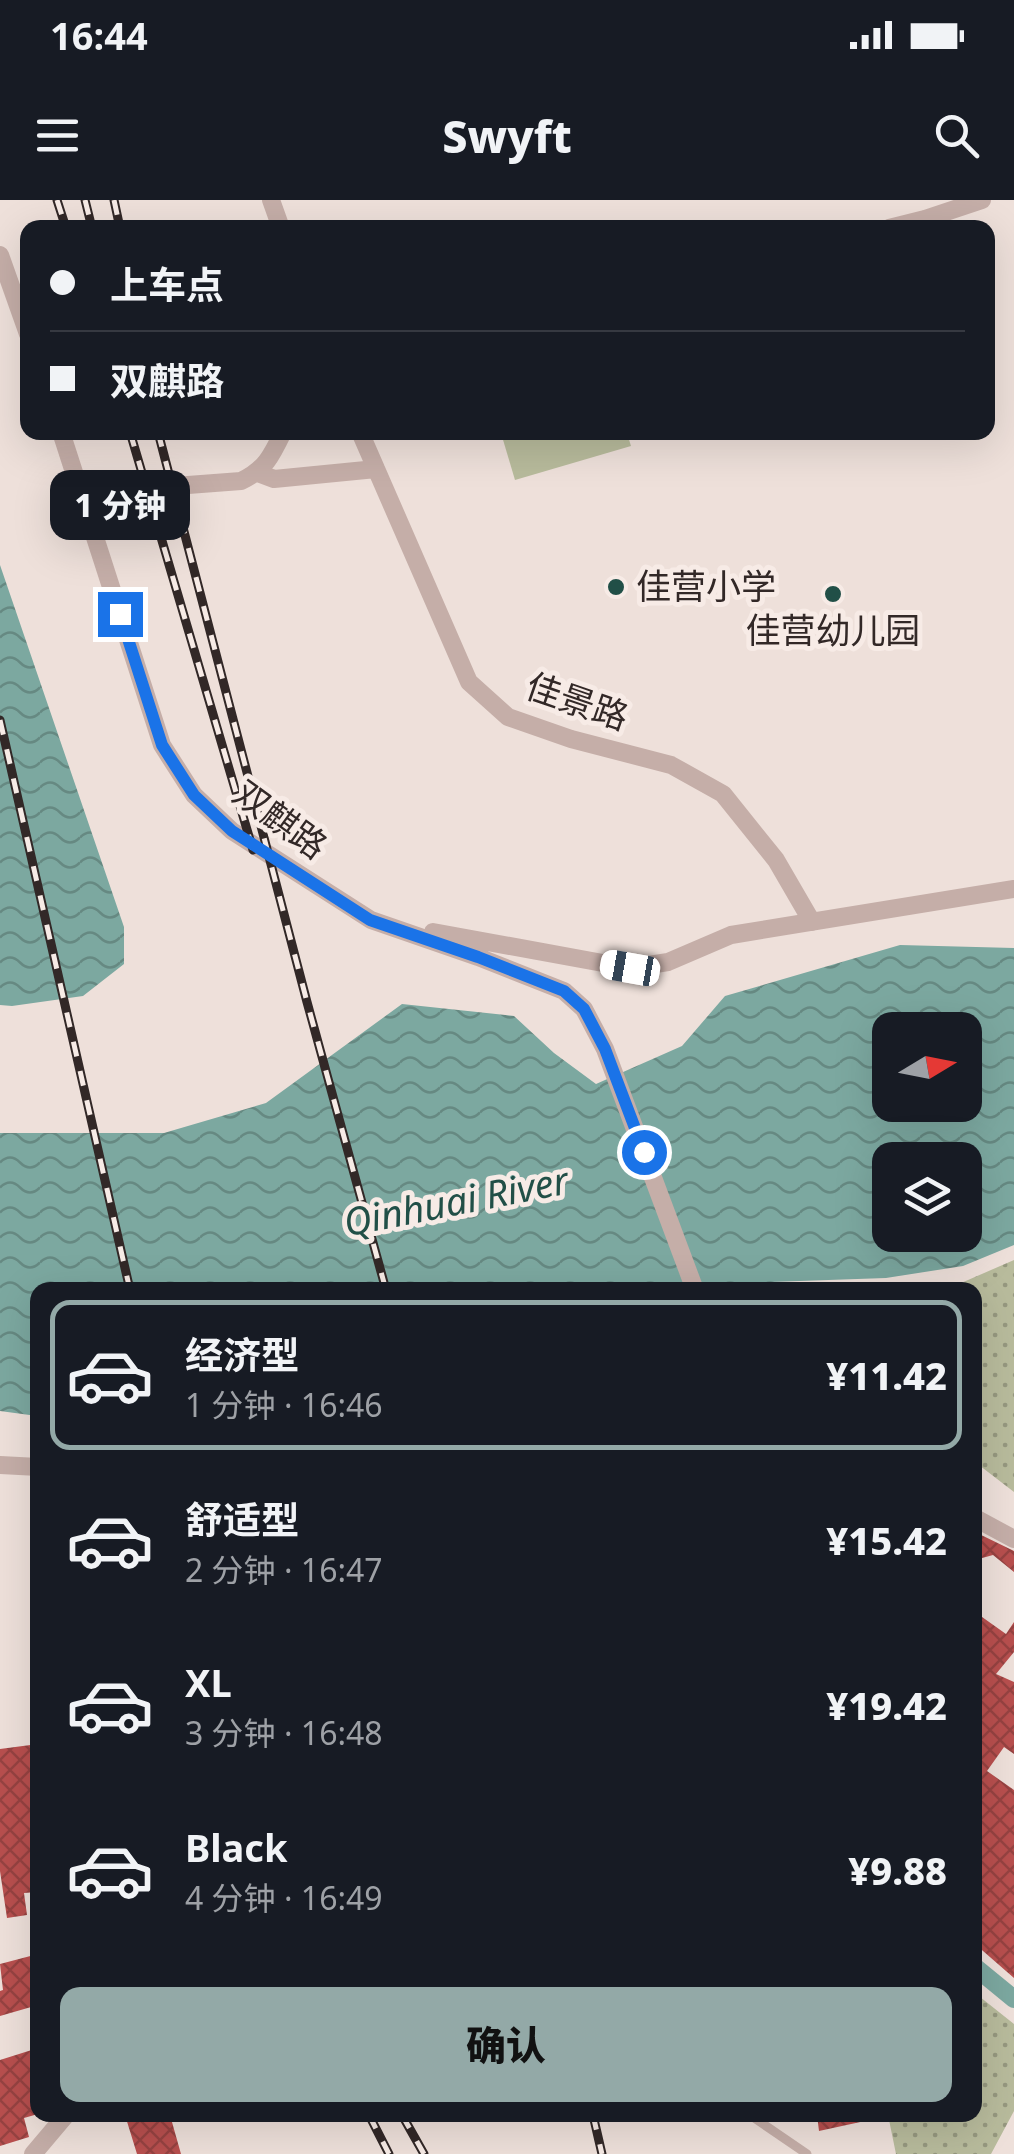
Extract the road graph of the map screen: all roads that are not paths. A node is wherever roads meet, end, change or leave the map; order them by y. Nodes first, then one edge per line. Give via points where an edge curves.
1 (982, 200) edge
2 (920, 220) edge
3 (0, 254) edge
4 (20, 311) edge
5 (64, 440) edge
6 (279, 440) edge
7 (363, 440) edge
8 (376, 469) junction
9 (258, 473) junction
10 (82, 494) junction
11 (1014, 889) edge
12 (370, 920) junction
13 (812, 922) junction
14 (692, 1282) edge
15 (0, 1465) edge
16 (30, 1467) edge
17 (982, 1522) edge
18 (1014, 1539) edge
19 (60, 2122) edge
20 (760, 2122) edge
21 (32, 2154) edge
22 (807, 2154) edge

1 - 2 street
3 - 4 street
5 - 10 street, 双麒路
6 - 9 street
7 - 8 street, 佳景路
8 - 9 street via 274,479
8 - 13 street, 佳景路 via 469,682 508,717 671,765 723,794 776,860
9 - 10 street via 242,481
10 - 12 street, 双麒路 via 162,745 194,795 232,831
11 - 13 street
12 - 13 street via 630,968 668,962 731,934
12 - 14 street, 双麒路 via 564,991 584,1009
15 - 16 street
17 - 18 street
19 - 21 street
20 - 22 lane

